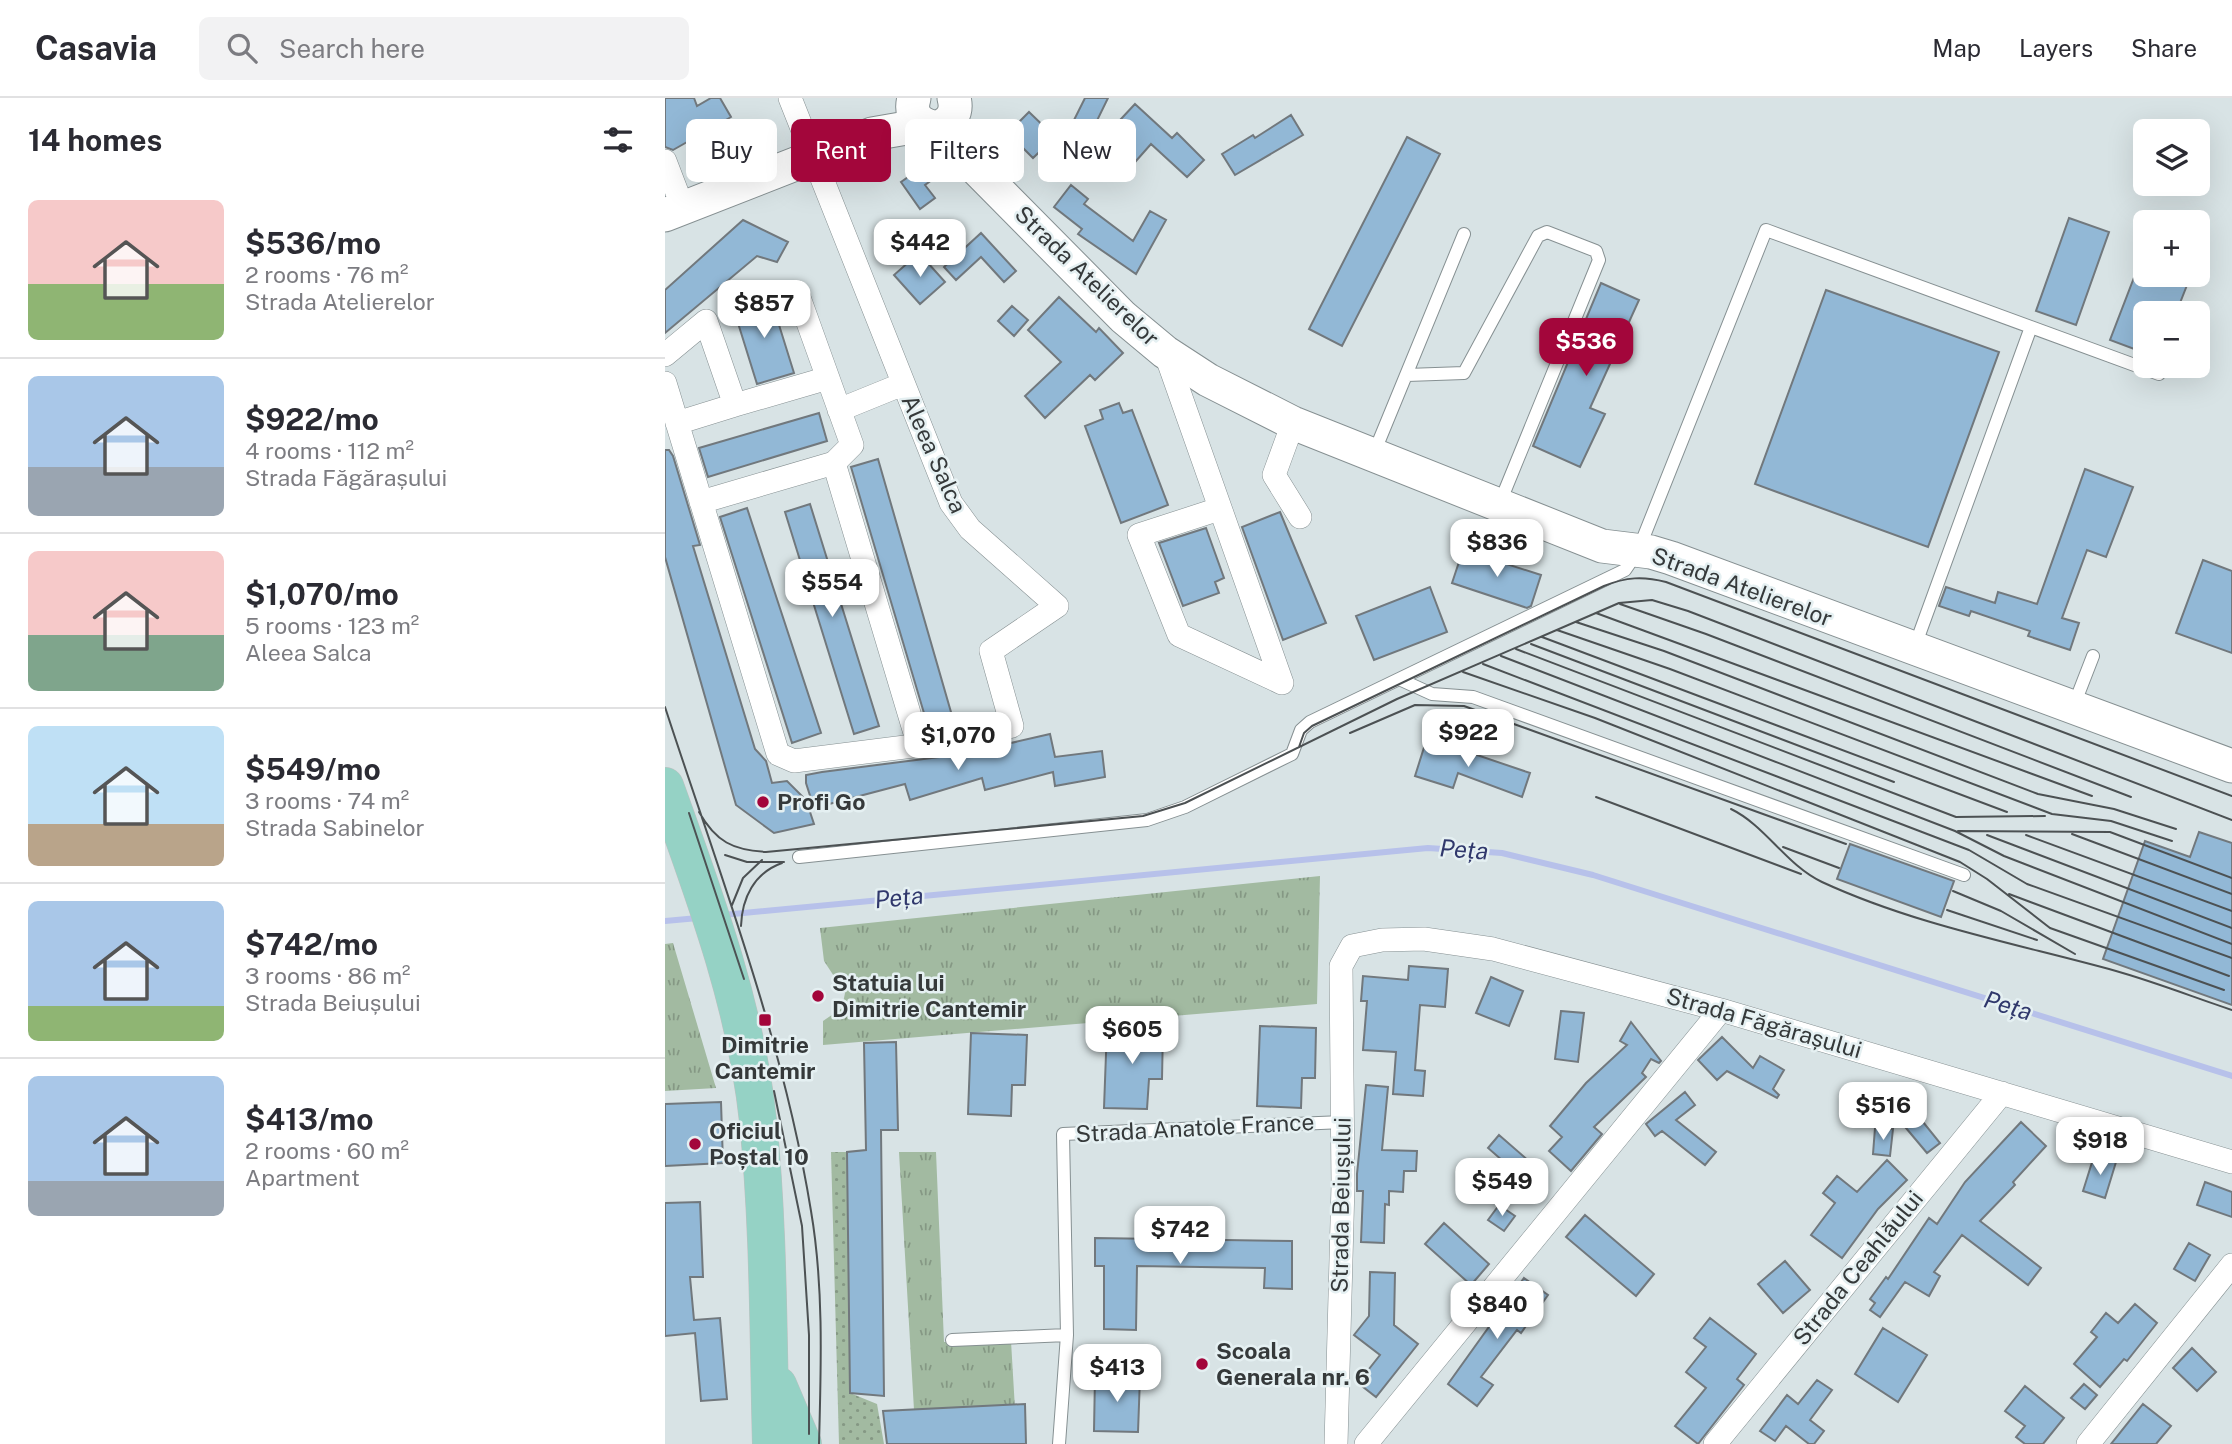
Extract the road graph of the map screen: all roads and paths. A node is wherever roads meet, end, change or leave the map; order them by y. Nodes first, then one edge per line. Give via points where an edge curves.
1 (790, 98) edge
2 (938, 108) edge
3 (799, 119) edge
4 (891, 126) edge
5 (665, 161) edge
6 (791, 167) edge
7 (824, 182) edge
8 (674, 211) edge
9 (1464, 234) dead end
10 (797, 292) dead end
11 (2031, 327) junction
12 (1165, 352) junction
13 (665, 355) edge
14 (2133, 364) edge
15 (1407, 375) junction
16 (828, 378) junction
17 (665, 383) edge
18 (903, 384) junction
19 (735, 405) junction
20 (839, 410) junction
21 (677, 423) junction
22 (1293, 423) junction
23 (1373, 456) junction
24 (834, 463) junction
25 (701, 502) junction
26 (1499, 506) junction
27 (1219, 509) junction
28 (1300, 517) dead end
29 (1638, 551) junction
30 (1914, 650) junction
31 (2092, 656) dead end
32 (1399, 679) junction
33 (2074, 707) junction
34 (918, 743) junction
35 (2232, 766) edge
36 (665, 786) edge
37 (799, 857) dead end
38 (1964, 875) dead end
39 (1341, 966) joint
40 (1721, 1010) junction
41 (2002, 1093) junction
42 (1343, 1122) junction
43 (2232, 1162) edge
44 (2232, 1265) edge
45 (1067, 1335) junction
46 (952, 1339) dead end
47 (768, 1354) junction
48 (771, 1444) edge
49 (803, 1444) edge
50 (1059, 1444) edge
51 (1336, 1444) edge
52 (1366, 1444) edge
53 (1715, 1444) edge
54 (2088, 1444) edge

1 - 3 street, Aleea Salca
2 - 4 main road
2 - 12 main road, Strada Atelierelor via 969,160 1123,317
5 - 8 street
6 - 8 main road
7 - 18 street, Aleea Salca
9 - 15 lane
10 - 16 street
11 - 14 lane
11 - 29 lane via 1766,230
11 - 30 lane
12 - 22 main road, Strada Atelierelor via 1208,380
12 - 27 street
13 - 19 street via 706,321
15 - 23 lane
15 - 26 lane via 1464,373 1538,236 1547,232 1596,251 1599,260
16 - 19 street
16 - 20 street
17 - 21 street, Aleea Salca
18 - 20 street, Aleea Salca
18 - 34 street, Aleea Salca via 960,517 1057,607 991,651 1012,726 953,741
19 - 21 street
20 - 24 street via 852,445
21 - 25 street, Aleea Salca
22 - 23 main road, Strada Atelierelor
22 - 28 street via 1274,475
23 - 26 main road, Strada Atelierelor
24 - 25 street
24 - 34 street
25 - 34 street, Aleea Salca via 778,754 794,761
26 - 29 main road, Strada Atelierelor via 1602,547
27 - 27 street via 1139,535 1179,635 1282,683
29 - 30 main road, Strada Atelierelor via 1671,558
29 - 32 lane via 1625,570
30 - 33 main road, Strada Atelierelor
31 - 33 lane
32 - 37 lane via 1304,725 1292,754 1164,816
32 - 38 lane via 1431,694 1473,697
33 - 35 main road, Strada Atelierelor
36 - 47 main road via 731,983 758,1121
39 - 40 street, Strada Făgărașului via 1352,946 1424,939 1458,943
39 - 42 street, Strada Beiușului
40 - 41 street, Strada Făgărașului
40 - 52 street
41 - 43 street, Strada Făgărașului
41 - 53 street, Strada Ceahlăului
42 - 45 lane, Strada Anatole France via 1063,1134
42 - 51 street, Strada Beiușului
44 - 54 street
45 - 46 lane
45 - 50 lane, Strada Anatole France
47 - 48 main road
47 - 49 main road via 783,1404

